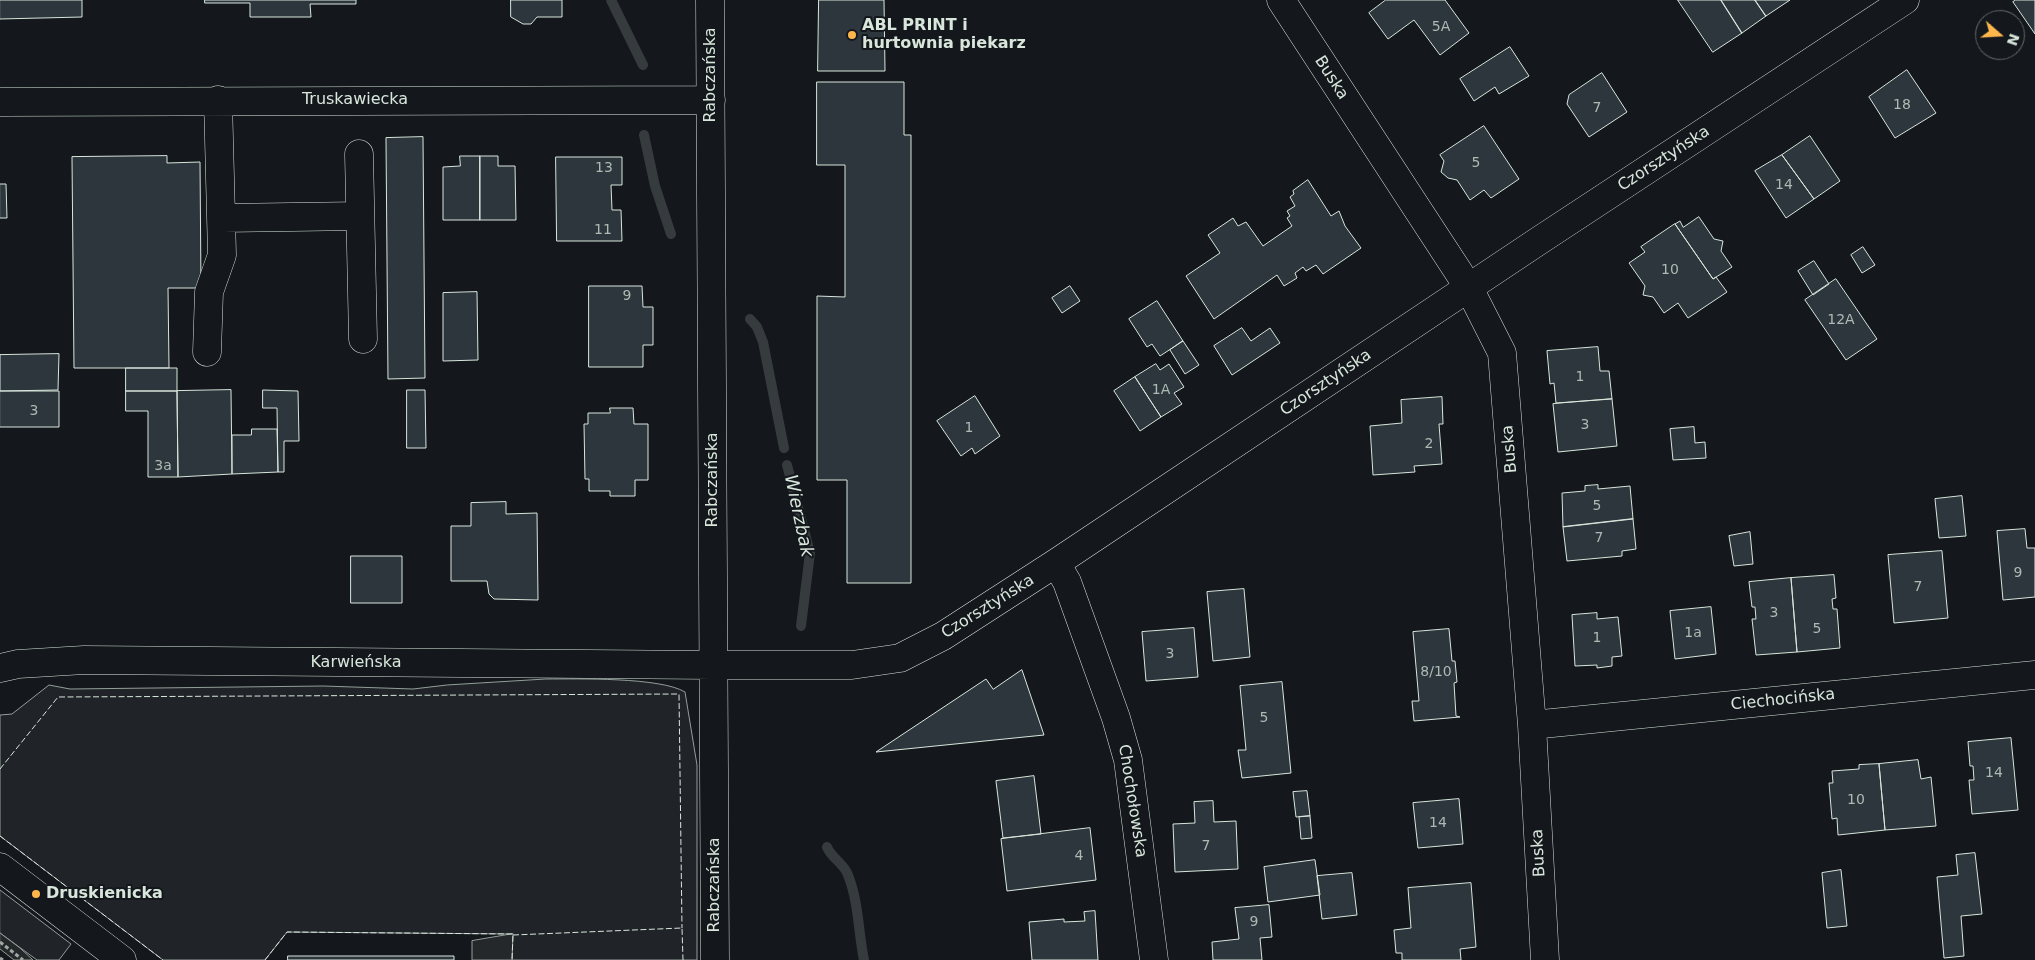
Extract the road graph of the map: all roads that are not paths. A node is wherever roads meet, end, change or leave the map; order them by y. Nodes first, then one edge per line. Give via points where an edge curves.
1 (710, 0) edge
2 (1281, 0) edge
3 (1905, 0) edge
4 (218, 100) junction
5 (711, 100) junction
6 (0, 102) edge
7 (359, 154) dead end
8 (360, 216) junction
9 (222, 218) junction
10 (1469, 288) junction
11 (363, 339) dead end
12 (207, 352) dead end
13 (1056, 563) junction
14 (714, 665) junction
15 (0, 668) edge
16 (2035, 675) edge
17 (1532, 726) junction
18 (0, 867) edge
19 (122, 960) edge
20 (715, 960) edge
21 (1154, 960) edge
22 (1545, 960) edge

1 - 5 street, Rabczańska
2 - 10 street, Buska
3 - 10 street, Czorsztyńska
4 - 5 street, Truskawiecka
4 - 6 street, Truskawiecka
4 - 9 street
5 - 14 street, Rabczańska
7 - 8 street
8 - 9 street
8 - 11 street
9 - 12 street via 222,255 209,292
10 - 13 street, Czorsztyńska
10 - 17 street, Buska via 1502,353
13 - 14 street, Czorsztyńska via 943,636 900,658 852,664
13 - 21 street, Chochołowska via 1077,609 1128,760
14 - 15 street, Karwieńska via 84,660
14 - 20 street, Rabczańska
16 - 17 street, Ciechocińska
17 - 22 street, Buska
18 - 19 street

